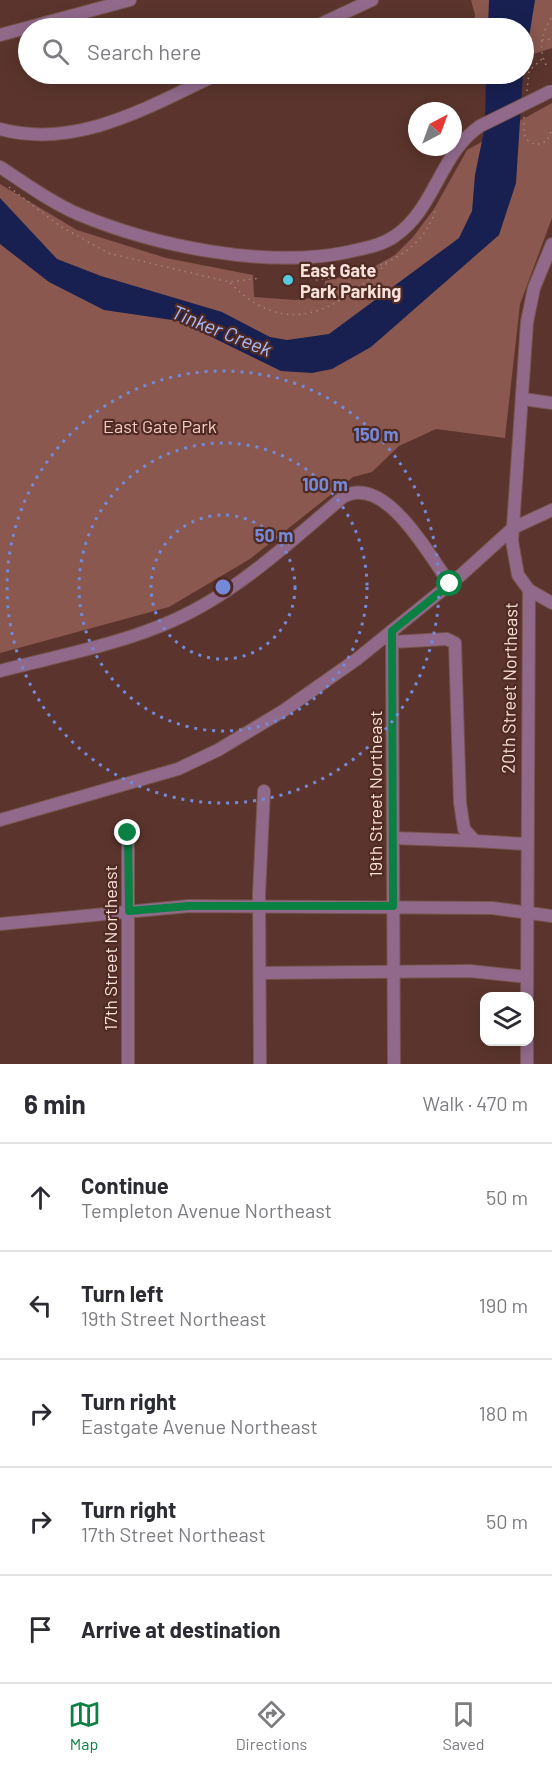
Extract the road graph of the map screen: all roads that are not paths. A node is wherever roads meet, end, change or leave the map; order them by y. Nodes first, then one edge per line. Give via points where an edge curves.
1 (130, 0) edge
2 (372, 0) edge
3 (63, 18) edge
4 (333, 18) edge
5 (18, 30) edge
6 (0, 35) edge
7 (197, 84) edge
8 (551, 91) edge
9 (0, 129) edge
10 (0, 167) edge
11 (552, 244) edge
12 (523, 399) junction
13 (552, 403) edge
14 (552, 510) edge
15 (513, 528) junction
16 (450, 584) junction
17 (529, 590) junction
18 (552, 603) edge
19 (392, 636) junction
20 (0, 671) edge
21 (264, 791) dead end
22 (0, 820) edge
23 (128, 833) dead end
24 (394, 838) junction
25 (475, 841) junction
26 (526, 844) junction
27 (393, 906) junction
28 (260, 907) junction
29 (129, 911) junction
30 (526, 912) junction
31 (552, 916) edge
32 (0, 924) edge
33 (261, 973) junction
34 (393, 973) junction
35 (526, 977) junction
36 (526, 992) edge
37 (527, 1046) edge
38 (128, 1064) edge
39 (260, 1064) edge
40 (394, 1064) edge
41 (527, 1064) edge

1 - 3 street
2 - 4 street
5 - 6 street
7 - 9 street via 128,116 80,131 34,136
8 - 10 street, bridge via 480,126 453,151 418,212 400,232 370,247 310,258 235,255 119,228 64,207
11 - 12 street, 20th Street Northeast via 530,305
12 - 13 street
12 - 15 street, 20th Street Northeast
14 - 15 street
15 - 16 street
15 - 17 street, 20th Street Northeast via 518,575
16 - 19 street
16 - 20 street via 393,508 373,494 357,491 343,497 234,584 173,621 146,632
17 - 18 street
17 - 26 street, 20th Street Northeast
19 - 22 street via 331,679 200,760 144,780
19 - 24 street, 19th Street Northeast
19 - 25 street via 447,639 457,646 460,803 464,829
21 - 28 street
23 - 29 street, 17th Street Northeast
24 - 25 street
24 - 27 street, 19th Street Northeast
25 - 26 street
26 - 30 street, 20th Street Northeast
27 - 28 street
27 - 30 street
27 - 34 street, 19th Street Northeast
28 - 29 street via 189,906
28 - 33 street
29 - 32 street
29 - 38 street, 17th Street Northeast
30 - 31 street
30 - 35 street, 20th Street Northeast
33 - 34 street
33 - 39 street
34 - 35 street via 470,971
34 - 40 street, 19th Street Northeast
35 - 36 street, 20th Street Northeast
37 - 41 street

